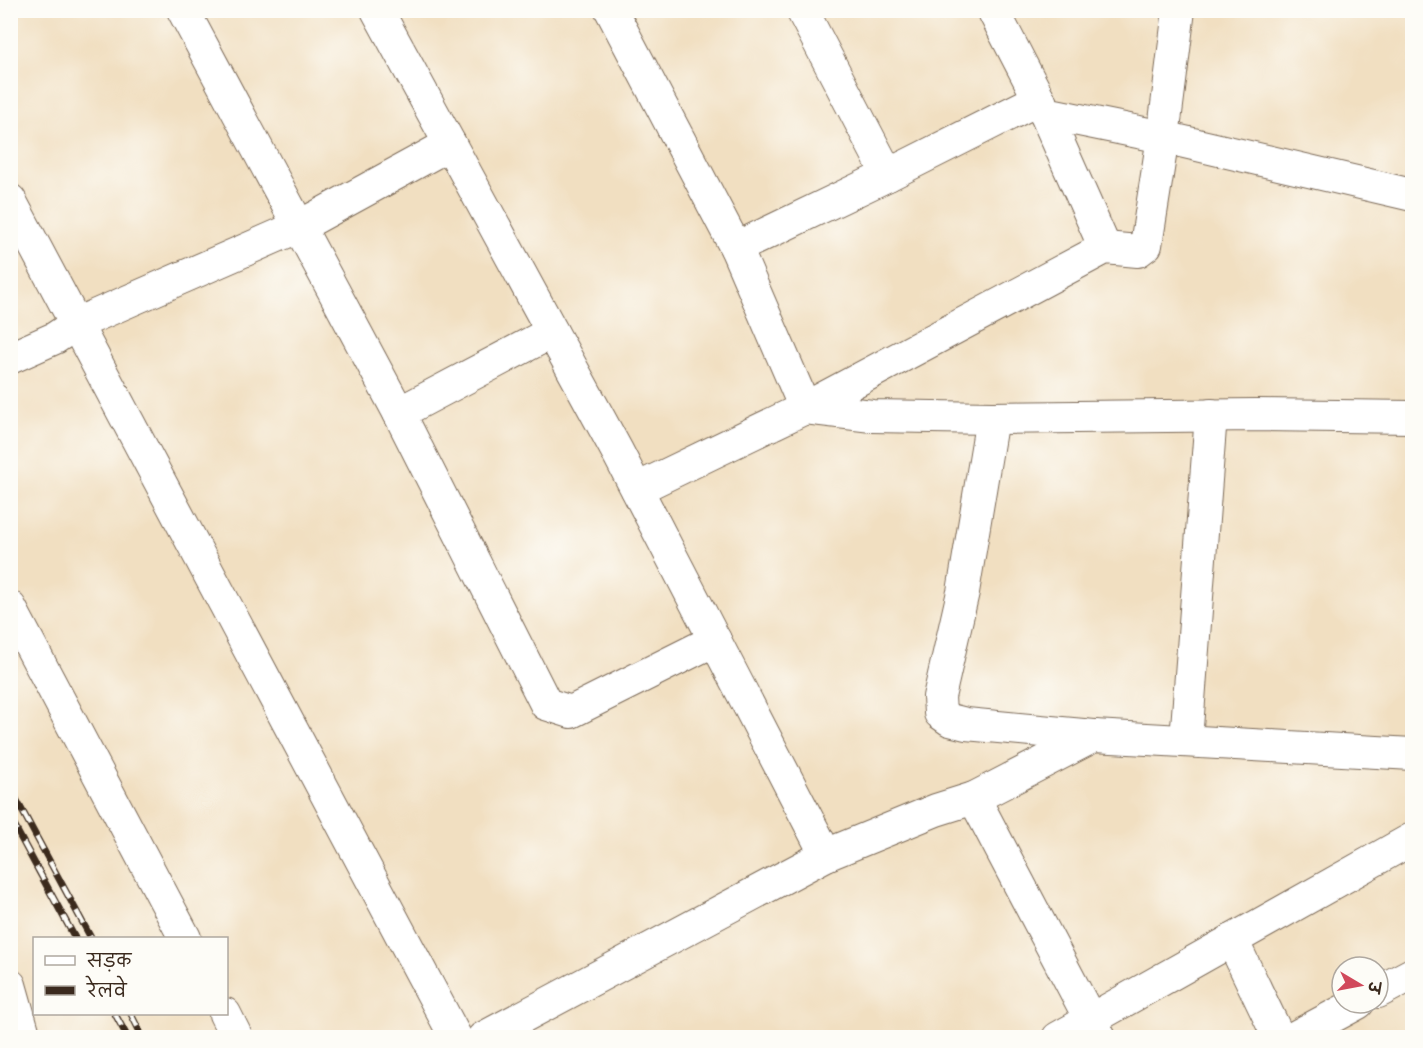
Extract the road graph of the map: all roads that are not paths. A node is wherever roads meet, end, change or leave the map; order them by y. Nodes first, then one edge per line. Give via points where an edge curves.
1 (183, 10) edge
2 (377, 10) edge
3 (611, 10) edge
4 (802, 10) edge
5 (993, 10) edge
6 (1179, 10) edge
7 (1042, 106) junction
8 (1163, 137) junction
9 (450, 144) junction
10 (888, 175) junction
11 (1413, 195) edge
12 (10, 200) edge
13 (300, 226) junction
14 (736, 248) junction
15 (1105, 249) junction
16 (76, 324) junction
17 (552, 332) junction
18 (10, 358) edge
19 (805, 408) junction
20 (399, 413) junction
21 (1211, 416) junction
22 (1413, 417) edge
23 (992, 418) junction
24 (637, 489) junction
25 (10, 607) edge
26 (715, 640) junction
27 (1094, 736) junction
28 (1186, 740) junction
29 (1413, 754) edge
30 (974, 798) junction
31 (1413, 839) edge
32 (826, 855) junction
33 (184, 937) edge
34 (1232, 940) junction
35 (1413, 974) edge
36 (10, 986) edge
37 (1390, 986) edge
38 (226, 1015) edge
39 (1336, 1015) edge
40 (1095, 1029) edge
41 (20, 1033) edge
42 (237, 1038) edge
43 (456, 1038) edge
44 (483, 1038) edge
45 (1058, 1038) edge
46 (1279, 1038) edge
47 (1293, 1038) edge

1 - 13 street
2 - 9 street
3 - 14 street
4 - 10 street
5 - 7 street
6 - 8 street
7 - 8 street
7 - 10 street
7 - 15 street
8 - 11 street
8 - 15 street via 1146,245 1138,251
9 - 13 street
9 - 17 street
10 - 14 street
12 - 16 street
13 - 16 street
13 - 20 street
14 - 19 street
15 - 19 street
16 - 18 street
16 - 43 street
17 - 20 street
17 - 24 street
19 - 23 street via 872,416
19 - 24 street
20 - 26 street via 546,704 571,712
21 - 22 street
21 - 23 street
21 - 28 street
23 - 27 street via 963,592 939,697 940,713 966,724
24 - 26 street
25 - 33 street
26 - 32 street
27 - 28 street
27 - 30 street
28 - 29 street
30 - 32 street
30 - 40 street
31 - 34 street
32 - 44 street
34 - 40 street
34 - 46 street
35 - 37 street
36 - 41 street
38 - 42 street
39 - 47 street
40 - 45 street

